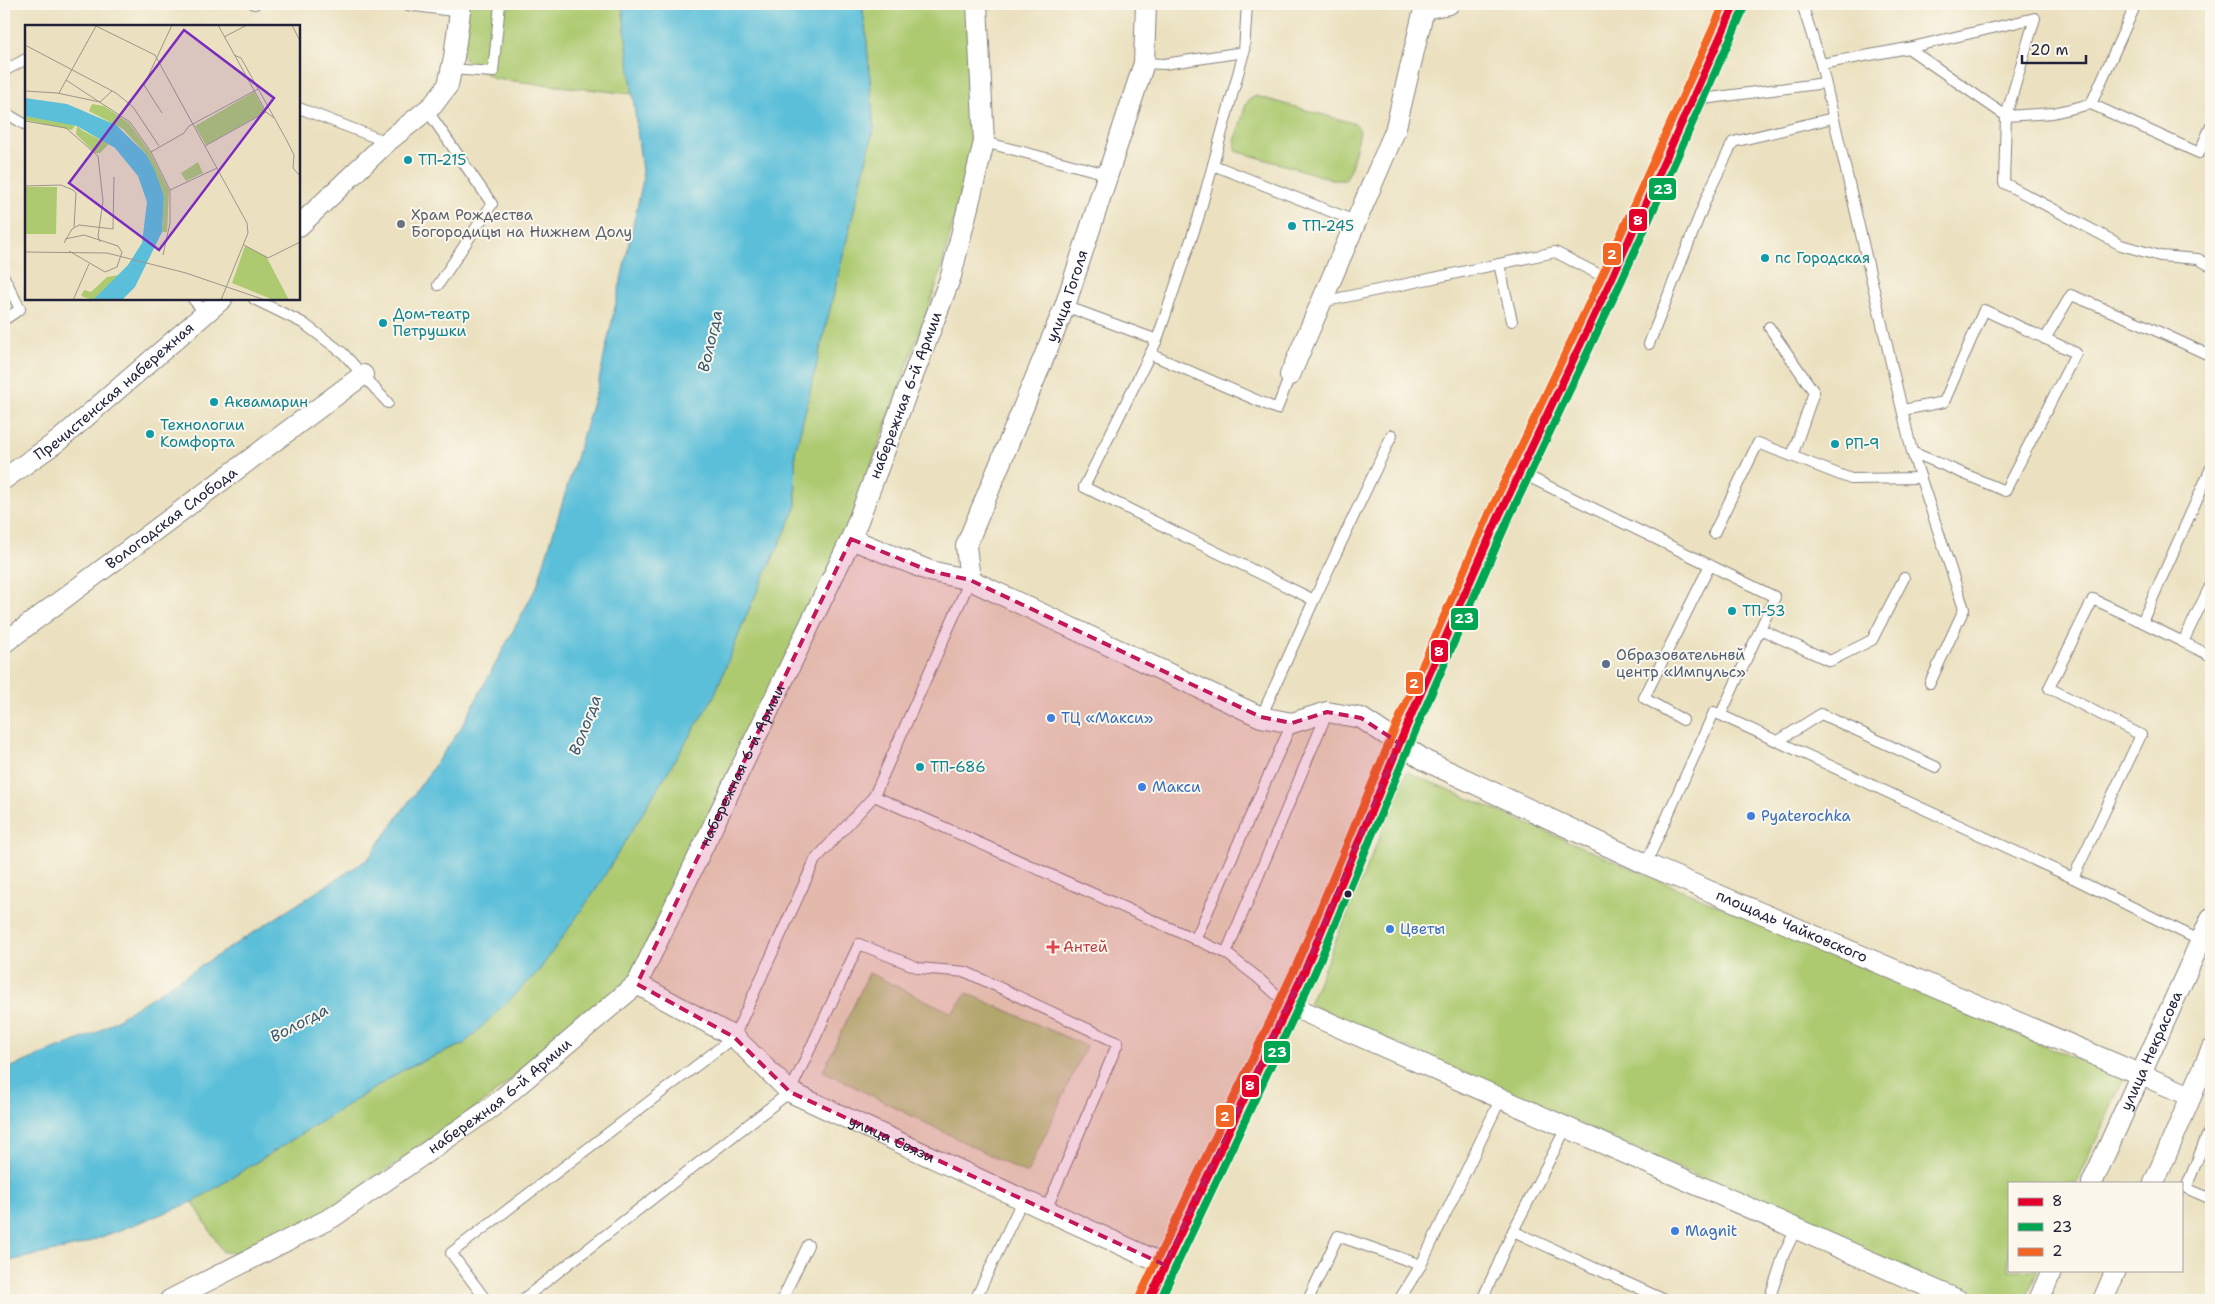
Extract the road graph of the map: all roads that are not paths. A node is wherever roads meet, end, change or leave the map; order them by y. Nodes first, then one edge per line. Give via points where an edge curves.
1 (401, 4) edge
2 (500, 4) edge
3 (977, 4) edge
4 (1146, 4) edge
5 (1247, 4) edge
6 (1450, 4) edge
7 (1735, 4) edge
8 (1802, 4) edge
9 (2136, 4) edge
10 (460, 8) edge
11 (1908, 48) junction
12 (1244, 52) junction
13 (25, 60) edge
14 (1144, 63) junction
15 (1821, 64) junction
16 (451, 69) junction
17 (4, 71) edge
18 (1825, 83) junction
19 (1691, 100) junction
20 (2091, 104) junction
21 (300, 108) edge
22 (427, 110) junction
23 (4, 112) edge
24 (2006, 116) junction
25 (1833, 118) junction
26 (25, 124) edge
27 (2211, 126) edge
28 (387, 142) junction
29 (984, 142) junction
30 (1213, 165) junction
31 (1107, 174) junction
32 (1355, 221) junction
33 (300, 225) edge
34 (1499, 264) junction
35 (2211, 266) edge
36 (4, 277) edge
37 (1611, 280) junction
38 (438, 285) dead end
39 (219, 300) edge
40 (256, 300) edge
41 (1321, 302) junction
42 (199, 306) edge
43 (1065, 306) junction
44 (4, 320) edge
45 (1512, 321) dead end
46 (1769, 327) dead end
47 (2045, 339) junction
48 (1157, 340) junction
49 (1649, 344) dead end
50 (1150, 354) junction
51 (2211, 356) edge
52 (363, 374) junction
53 (1290, 375) joint
54 (388, 402) dead end
55 (1904, 410) junction
56 (1392, 435) dead end
57 (1912, 452) junction
58 (1792, 456) junction
59 (2211, 468) edge
60 (1520, 473) junction
61 (1921, 478) junction
62 (4, 479) edge
63 (1714, 533) dead end
64 (851, 539) junction
65 (1710, 565) junction
66 (1904, 578) dead end
67 (970, 580) junction
68 (2211, 584) edge
69 (1314, 600) junction
70 (2142, 622) junction
71 (1760, 628) junction
72 (2183, 642) junction
73 (4, 643) edge
74 (2211, 656) edge
75 (1930, 683) dead end
76 (1327, 712) junction
77 (1721, 714) junction
78 (1261, 717) junction
79 (1683, 720) dead end
80 (1292, 723) junction
81 (1778, 741) junction
82 (1399, 743) junction
83 (1936, 767) dead end
84 (874, 796) junction
85 (1646, 864) junction
86 (2073, 878) junction
87 (2211, 918) edge
88 (1195, 940) junction
89 (2201, 941) junction
90 (1226, 953) junction
91 (637, 984) junction
92 (1289, 1005) junction
93 (734, 1038) junction
94 (2211, 1050) edge
95 (2140, 1075) junction
96 (790, 1092) junction
97 (2191, 1096) junction
98 (1501, 1098) junction
99 (2211, 1126) edge
100 (1566, 1128) junction
101 (2092, 1182) edge
102 (2154, 1182) edge
103 (1023, 1199) junction
104 (2211, 1199) edge
105 (1046, 1210) junction
106 (1796, 1229) junction
107 (1513, 1231) junction
108 (808, 1245) dead end
109 (1165, 1265) junction
110 (1421, 1265) junction
111 (2051, 1272) edge
112 (2115, 1272) edge
113 (170, 1300) edge
114 (486, 1300) edge
115 (522, 1300) edge
116 (782, 1300) edge
117 (975, 1300) edge
118 (1148, 1300) edge
119 (1308, 1300) edge
120 (1399, 1300) edge
121 (1482, 1300) edge
122 (1665, 1300) edge
123 (1769, 1300) edge
124 (1958, 1300) edge
125 (2039, 1300) edge
126 (2103, 1300) edge

1 - 10 lane
2 - 16 lane via 493,72
3 - 29 street, набережная 6-й Армии
4 - 14 street, улица Гоголя
5 - 12 lane
6 - 32 street via 1424,9 1395,131
7 - 19 street
8 - 15 lane
9 - 20 lane
10 - 16 street
11 - 15 lane
11 - 24 lane
11 - 24 lane via 2035,18
12 - 14 lane via 1164,64
12 - 30 lane
13 - 17 lane
14 - 31 street, улица Гоголя
15 - 18 lane
16 - 22 street via 448,84
18 - 19 lane
18 - 25 lane
19 - 37 street
20 - 24 lane via 2053,113
20 - 27 lane via 2199,153
21 - 28 lane
22 - 28 street
22 - 38 lane via 492,204
23 - 26 lane
24 - 35 lane via 2004,183 2121,245 2160,256 2198,259
25 - 49 lane via 1732,142
25 - 55 lane
28 - 33 street
29 - 31 lane
29 - 64 street, набережная 6-й Армии via 951,276
30 - 32 lane
30 - 48 lane
31 - 43 street, улица Гоголя
32 - 41 street
34 - 37 lane via 1554,252
34 - 41 lane
34 - 45 lane
36 - 44 lane via 20,309
37 - 60 street
39 - 42 street, Пречистенская набережная
40 - 52 lane via 303,323 343,353
41 - 53 street
42 - 62 street, Пречистенская набережная via 58,441
43 - 48 lane
43 - 67 street, улица Гоголя via 966,546
46 - 58 lane via 1814,392
47 - 51 lane via 2071,295 2144,324
47 - 55 lane via 1984,310 1944,402
47 - 57 lane via 2076,353 2005,491
48 - 50 lane
50 - 53 lane via 1277,409
50 - 69 lane via 1084,487
52 - 54 lane
52 - 73 street, Вологодская Слобода
55 - 57 lane
56 - 69 lane
57 - 61 lane
58 - 61 lane via 1851,479
58 - 63 lane via 1758,442
59 - 70 lane
60 - 65 lane
60 - 82 street
61 - 75 lane via 1964,609
64 - 67 street via 930,571
64 - 91 street, набережная 6-й Армии
65 - 71 lane via 1775,597
65 - 79 lane via 1644,698
66 - 71 lane via 1872,640 1830,661
67 - 78 street
67 - 84 lane
68 - 72 lane
69 - 78 lane
70 - 72 lane
70 - 86 lane via 2093,599 2049,688 2141,735
71 - 77 lane
72 - 74 lane
76 - 80 street
76 - 82 street, площадь Чайковского via 1361,718
76 - 90 lane
77 - 81 lane
77 - 85 lane via 1714,712
78 - 80 street
80 - 88 lane
81 - 83 lane via 1821,714
81 - 86 lane
82 - 85 street, площадь Чайковского via 1426,762
82 - 92 street
84 - 88 lane
84 - 93 lane via 815,860
85 - 95 street, площадь Чайковского
86 - 89 lane
87 - 89 street, улица Некрасова
88 - 90 lane
89 - 95 street, улица Некрасова
90 - 92 lane
91 - 93 street, улица Связи
91 - 113 street, набережная 6-й Армии via 492,1107 333,1217
92 - 98 street
92 - 109 street
93 - 96 street, улица Связи
93 - 114 lane via 452,1253
94 - 97 street
95 - 97 street, площадь Чайковского
95 - 101 street, улица Некрасова
96 - 103 street, улица Связи
96 - 105 lane via 859,944 919,968 966,972 975,976 1118,1043
96 - 115 lane
97 - 102 street
98 - 100 street
98 - 110 lane
99 - 104 lane via 2186,1188
100 - 106 street
100 - 107 lane
103 - 105 street, улица Связи
103 - 117 lane
105 - 109 street, улица Связи
106 - 123 lane
106 - 124 street
107 - 121 lane
107 - 122 lane
108 - 116 lane
109 - 118 street
110 - 119 lane via 1338,1236
110 - 120 lane
111 - 125 street
112 - 126 street

